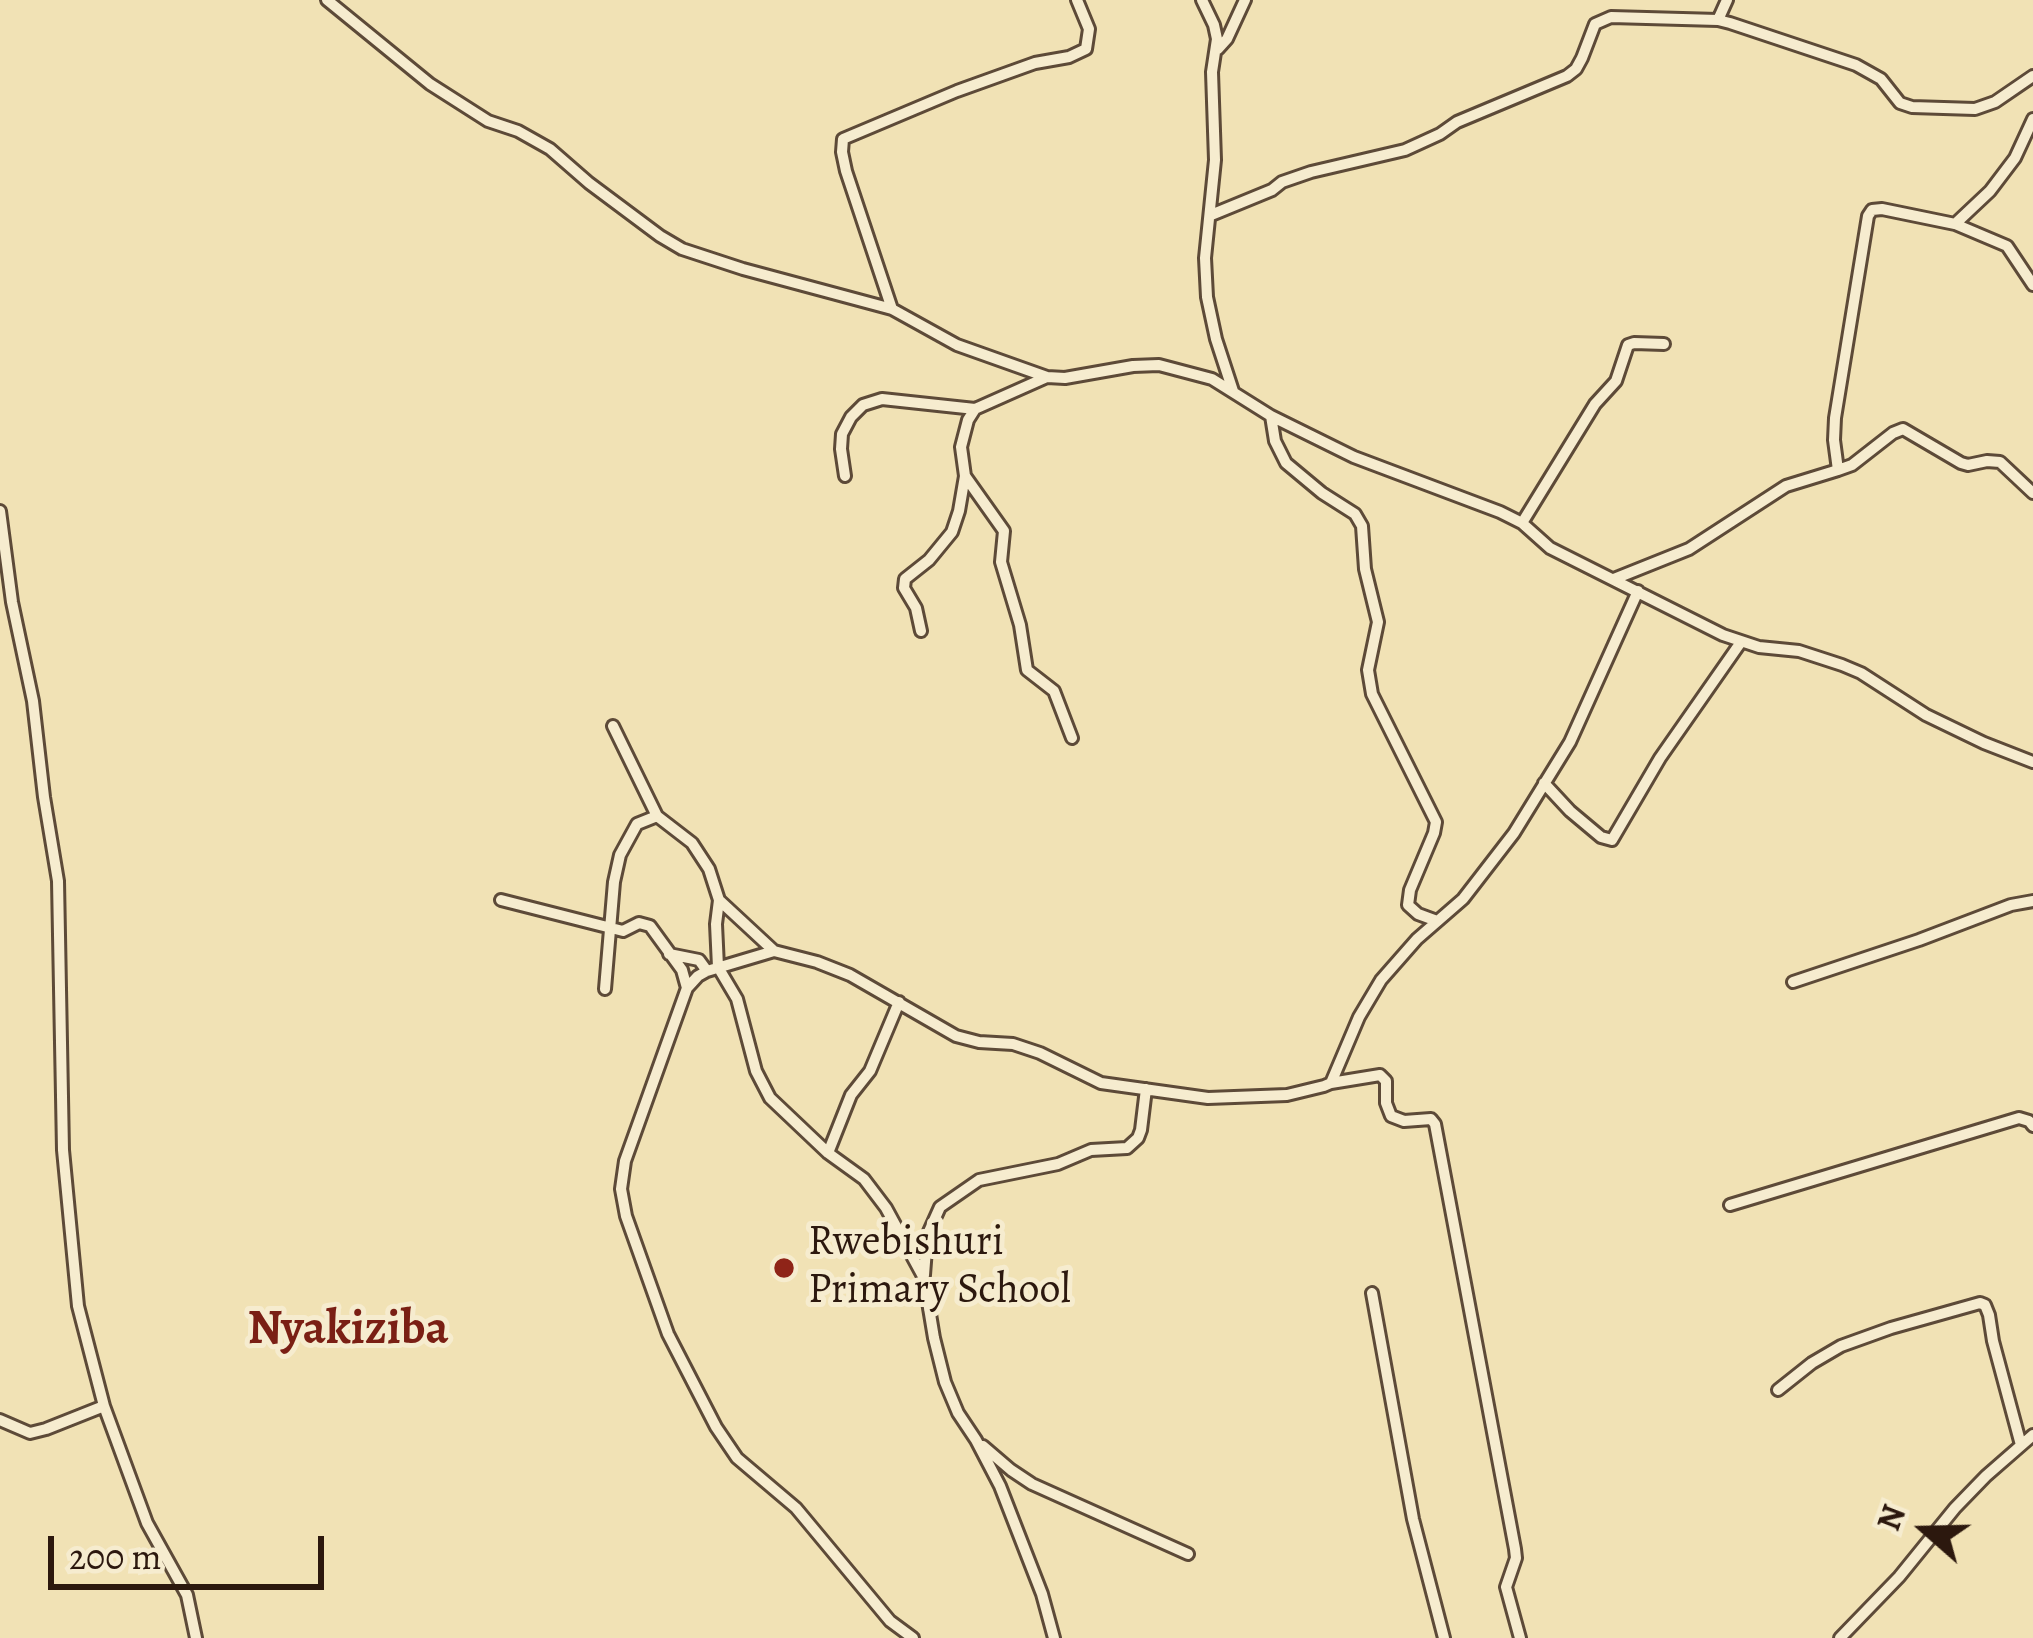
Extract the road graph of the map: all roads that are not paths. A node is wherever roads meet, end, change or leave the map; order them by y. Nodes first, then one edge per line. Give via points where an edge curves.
1 (327, 0) edge
2 (1077, 0) edge
3 (1202, 0) edge
4 (1245, 0) edge
5 (1727, 0) edge
6 (1718, 20) junction
7 (1217, 50) junction
8 (2033, 76) edge
9 (2033, 119) edge
10 (1211, 214) junction
11 (1955, 224) junction
12 (2033, 285) edge
13 (892, 309) junction
14 (1664, 344) dead end
15 (1047, 377) junction
16 (1233, 391) junction
17 (975, 409) junction
18 (1271, 416) junction
19 (1838, 470) junction
20 (845, 476) dead end
21 (964, 476) junction
22 (2033, 494) edge
23 (0, 511) edge
24 (1522, 523) junction
25 (1614, 578) junction
26 (1638, 591) junction
27 (921, 631) dead end
28 (1741, 642) junction
29 (613, 727) dead end
30 (1072, 739) dead end
31 (2033, 762) edge
32 (1544, 783) junction
33 (657, 815) junction
34 (501, 900) dead end
35 (718, 900) junction
36 (2033, 901) edge
37 (1437, 921) junction
38 (611, 927) junction
39 (774, 951) junction
40 (669, 954) junction
41 (712, 969) junction
42 (1793, 982) dead end
43 (687, 988) junction
44 (605, 989) dead end
45 (899, 1003) junction
46 (1331, 1083) junction
47 (1146, 1089) junction
48 (2033, 1126) edge
49 (828, 1153) junction
50 (1730, 1205) dead end
51 (924, 1278) junction
52 (1372, 1293) dead end
53 (1778, 1390) dead end
54 (104, 1406) junction
55 (0, 1420) edge
56 (2033, 1435) edge
57 (976, 1440) junction
58 (2021, 1445) junction
59 (1188, 1554) dead end
60 (196, 1638) edge
61 (914, 1638) edge
62 (1054, 1638) edge
63 (1444, 1638) edge
64 (1520, 1638) edge
65 (1840, 1638) edge

1 - 13 street via 430,84 550,149 682,249
2 - 13 street via 1086,49 843,139
3 - 7 street
4 - 7 street
5 - 6 street
6 - 8 street via 1856,65 1912,106 1981,108
6 - 10 street via 1600,20 1567,76 1406,150 1297,177
7 - 10 street
9 - 11 street via 2014,158
10 - 16 street via 1208,297
11 - 12 street via 2007,246
11 - 19 street via 1882,209 1868,216 1835,418
13 - 15 street via 957,345
14 - 24 street via 1628,345 1616,381
15 - 16 street via 1159,365
15 - 17 street
16 - 18 street
17 - 20 street via 882,399 863,405 842,434
17 - 21 street via 962,447
18 - 24 street via 1354,458
18 - 37 street via 1286,463 1362,526 1378,622 1372,694 1436,822 1408,905
19 - 22 street via 1904,429 1961,463 2000,462
19 - 25 street via 1786,486 1689,549
21 - 27 street via 952,532 904,579
21 - 30 street via 1004,531 1001,562 1027,670 1054,691
23 - 54 street via 58,881 67,1204 78,1306
24 - 25 street via 1550,548
25 - 26 street
26 - 28 street
26 - 32 street
28 - 31 street via 1842,665 1926,716
28 - 32 street via 1612,840
29 - 33 street
32 - 37 street via 1490,867
33 - 35 street via 704,858
33 - 38 street via 637,824 620,855
34 - 38 street
35 - 39 street
35 - 41 street
36 - 42 street
37 - 46 street via 1370,997
38 - 40 street via 650,926
38 - 44 street
39 - 41 street
39 - 45 street via 850,975
40 - 41 street
40 - 43 street
41 - 43 street
41 - 49 street via 737,999 770,1098
43 - 61 street via 625,1161 626,1216 668,1334 737,1458 796,1508 890,1621
45 - 47 street via 956,1036 1013,1044 1101,1083
45 - 49 street
46 - 47 street via 1287,1095 1208,1098
46 - 64 street via 1380,1075 1390,1116 1435,1124 1515,1549 1505,1586
47 - 51 street via 1141,1130 1127,1148 979,1180 940,1207 927,1236
48 - 50 street via 2019,1118
49 - 51 street via 875,1193
51 - 57 street via 945,1382
52 - 63 street via 1413,1519
53 - 58 street via 1841,1346 1980,1303
54 - 55 street via 30,1433
54 - 60 street via 147,1523 187,1594
56 - 58 street
57 - 59 street via 1032,1484
57 - 62 street
58 - 65 street

